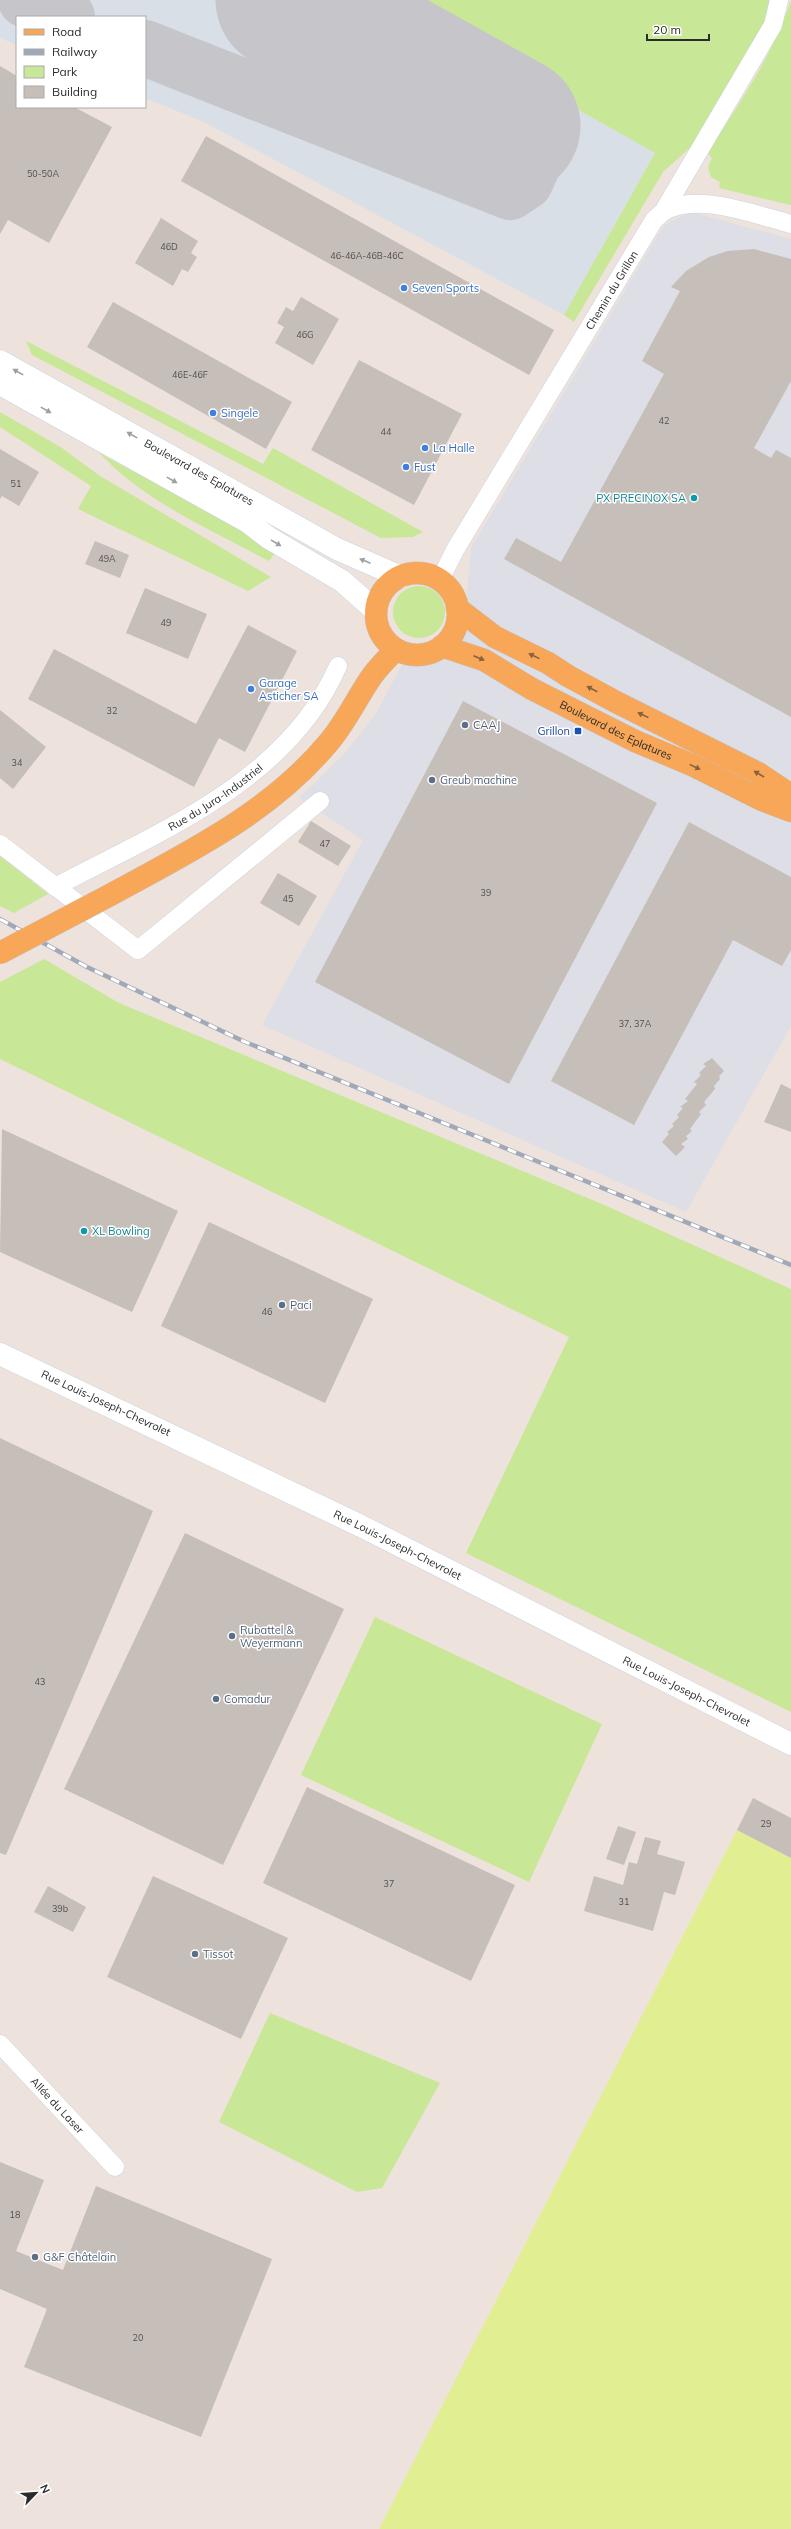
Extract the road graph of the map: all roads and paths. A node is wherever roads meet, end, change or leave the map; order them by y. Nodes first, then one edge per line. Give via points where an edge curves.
1 (779, 0) edge
2 (663, 212) junction
3 (791, 224) edge
4 (0, 361) edge
5 (0, 384) edge
6 (400, 577) junction
7 (440, 580) junction
8 (457, 608) junction
9 (376, 610) junction
10 (442, 646) junction
11 (396, 649) junction
12 (338, 666) dead end
13 (791, 795) edge
14 (320, 801) dead end
15 (791, 811) edge
16 (0, 844) edge
17 (55, 887) junction
18 (0, 953) edge
19 (0, 1354) edge
20 (791, 1744) edge
21 (0, 2044) edge
22 (115, 2167) dead end

1 - 2 street, Chemin du Grillon via 773,25
2 - 3 street via 681,204 704,203
2 - 7 street, Chemin du Grillon via 646,232 455,550
6 -> 4 main road, Boulevard des Eplatures via 337,549
5 -> 9 main road, Boulevard des Eplatures via 248,522 269,538 342,581
6 - 7 main road via 424,574
6 - 9 main road via 384,590
7 - 8 main road via 451,592
8 - 10 main road via 455,629
13 -> 8 main road via 758,773 616,702 548,663 495,637
9 - 11 main road via 378,627 382,635
10 - 11 main road via 428,654 420,655
10 -> 15 main road, Boulevard des Eplatures via 484,660 532,689 635,741
11 - 18 main road, bridge via 371,677 340,728 320,752 270,801 222,834
12 - 17 street, Rue du Jura-Industriel via 327,693 308,719 283,746 230,790 190,816
14 - 17 street via 138,950
16 - 17 street
19 - 20 main road, Rue Louis-Joseph-Chevrolet via 129,1413 361,1526
21 - 22 street, Allée du Laser

